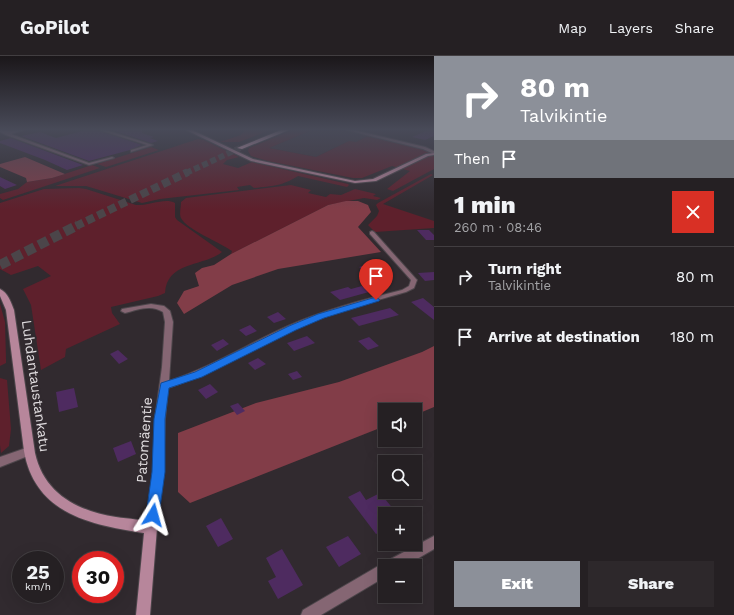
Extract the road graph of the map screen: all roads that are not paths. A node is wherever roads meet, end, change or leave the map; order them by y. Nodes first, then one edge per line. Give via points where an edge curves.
1 (68, 156) edge
2 (244, 156) tunnel mouth
3 (425, 156) edge
4 (112, 158) dead end
5 (372, 233) dead end
6 (0, 291) edge
7 (125, 311) dead end
8 (164, 386) junction
9 (28, 451) junction
10 (0, 462) edge
11 (151, 528) junction
12 (434, 542) edge
13 (404, 559) edge
14 (378, 574) edge
15 (143, 615) edge
16 (308, 615) edge

1 - 4 street via 89,164
2 - 3 street via 355,182 374,180
5 - 8 street via 412,276 412,287 321,316 198,374
6 - 9 street, Luhdantaustankatu via 10,310
7 - 8 street, Patomäentie via 150,305 160,306 166,311 169,322
8 - 11 street, Patomäentie
9 - 10 street
9 - 11 street, Luhdantaustankatu via 34,470 46,490 67,508 93,519
11 - 15 street, Patomäentie
12 - 13 street
14 - 16 street

